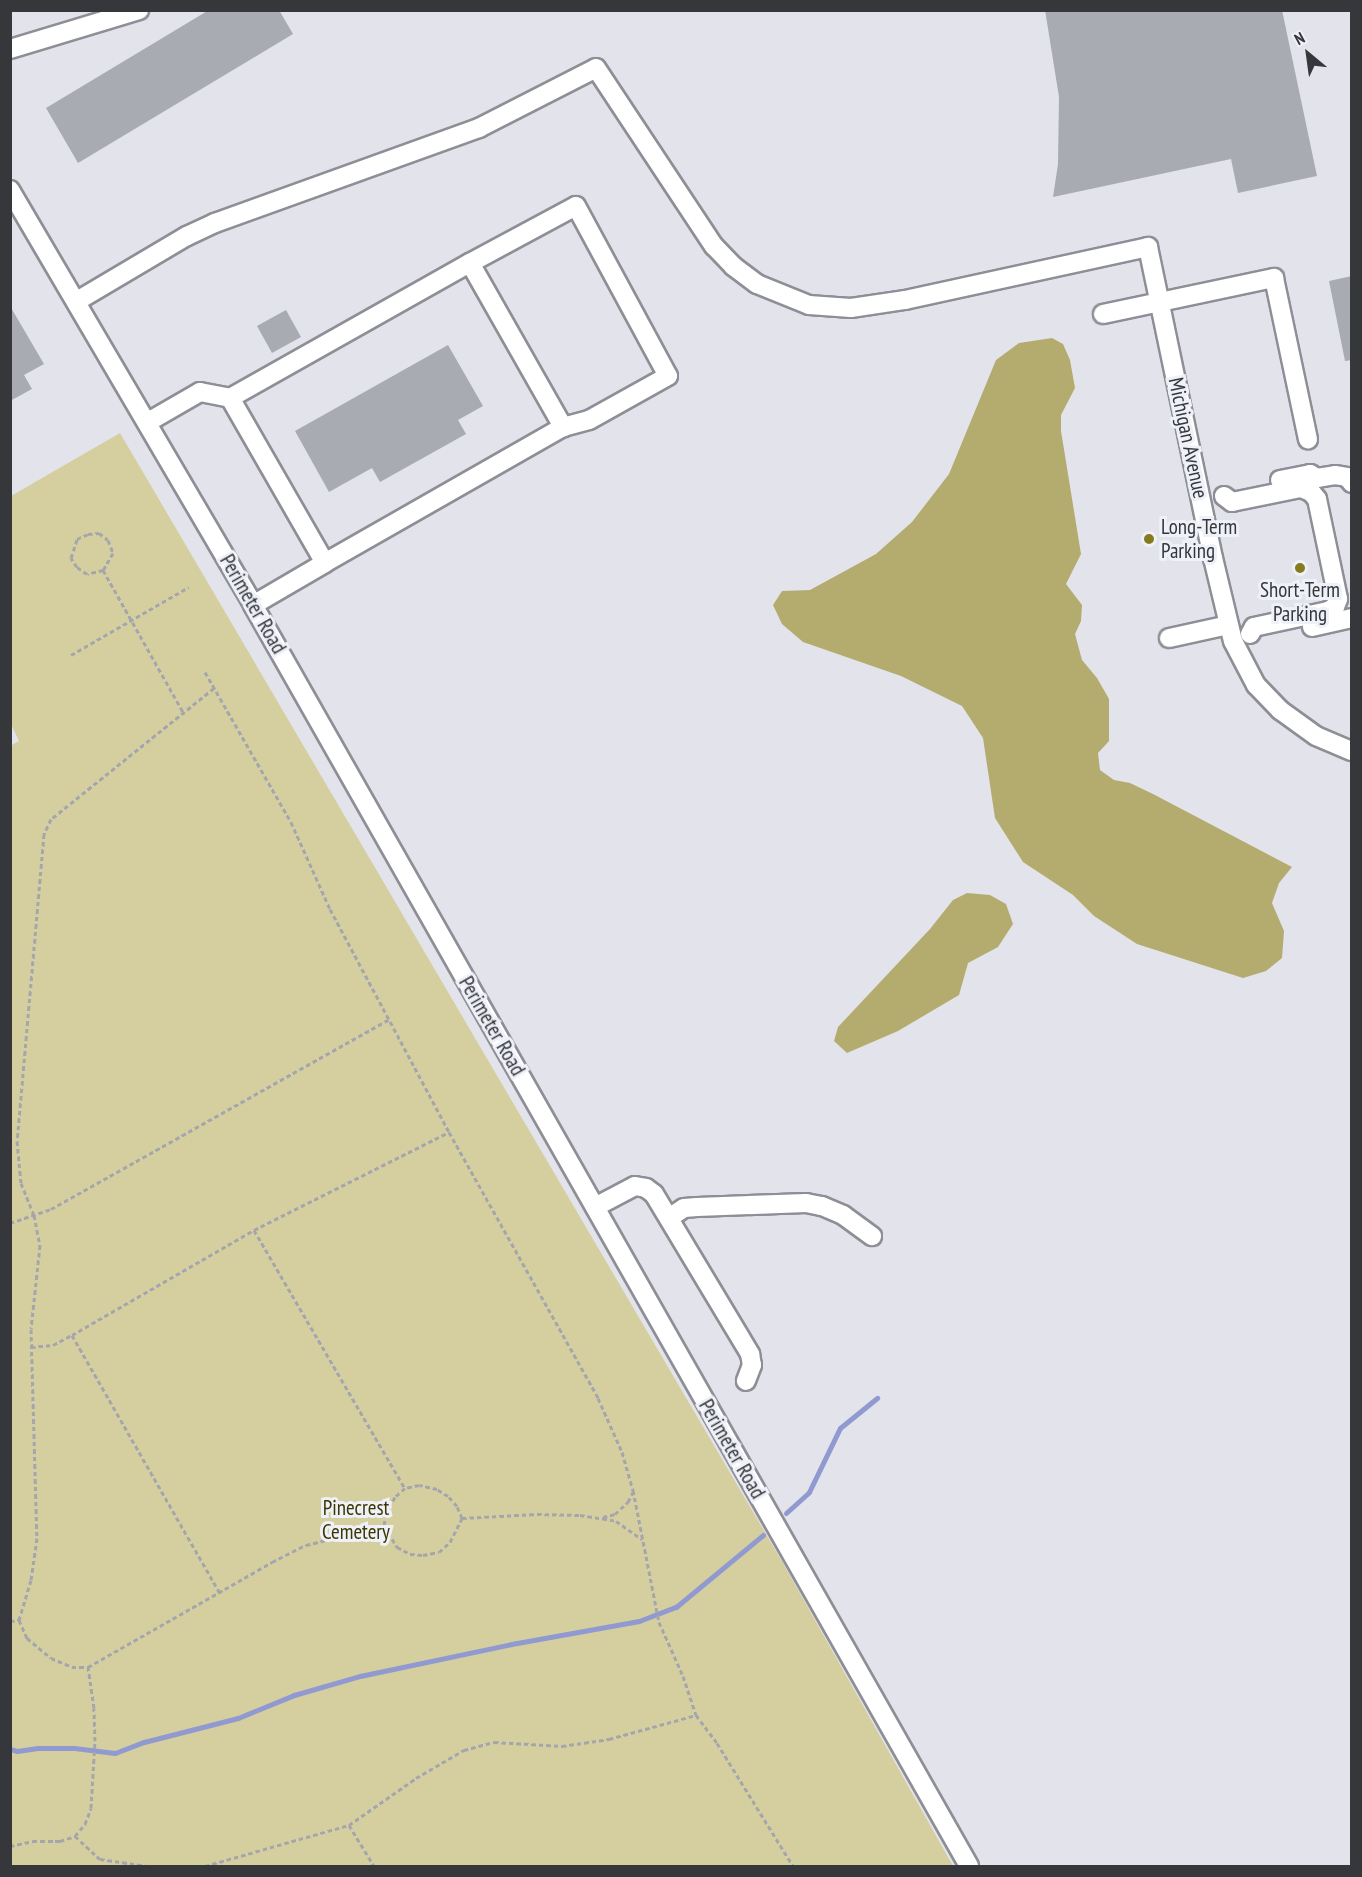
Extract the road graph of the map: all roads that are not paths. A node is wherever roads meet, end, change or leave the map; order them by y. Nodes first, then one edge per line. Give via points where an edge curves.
1 (139, 10) edge
2 (10, 49) edge
3 (10, 189) edge
4 (470, 263) junction
5 (77, 301) junction
6 (1159, 302) junction
7 (1103, 314) dead end
8 (230, 398) junction
9 (148, 422) junction
10 (563, 427) junction
11 (1308, 439) dead end
12 (1352, 483) edge
13 (1224, 496) junction
14 (1201, 501) junction
15 (325, 563) junction
16 (254, 605) junction
17 (1352, 618) edge
18 (1237, 632) junction
19 (1169, 638) dead end
20 (1352, 751) edge
21 (595, 1207) junction
22 (669, 1218) junction
23 (872, 1236) dead end
24 (746, 1381) dead end
25 (969, 1866) edge

1 - 2 street
3 - 5 street, Perimeter Road
4 - 8 street
4 - 10 street
4 - 10 street via 576,206 668,376 589,420
5 - 6 street, Michigan Avenue via 215,223 461,135 596,68 714,246 757,284 809,305 851,308 906,300 1148,247
5 - 9 street, Perimeter Road
6 - 7 street
6 - 11 street via 1274,278
6 - 14 street, Michigan Avenue
8 - 9 street via 201,392
8 - 15 street
9 - 16 street, Perimeter Road
10 - 15 street
12 - 13 street via 1335,474 1317,478 1310,474 1228,490
13 - 14 street
13 - 18 street via 1232,502 1301,488 1311,492 1317,499 1338,599 1328,611
14 - 18 street, Michigan Avenue
15 - 16 street
16 - 21 street, Perimeter Road
17 - 18 street via 1257,639
18 - 19 street
18 - 20 street, Michigan Avenue via 1256,684 1280,710 1316,736
21 - 22 street via 635,1186 654,1194
21 - 25 street, Perimeter Road
22 - 23 street via 684,1208 806,1203 843,1215
22 - 24 street via 750,1354 752,1365

